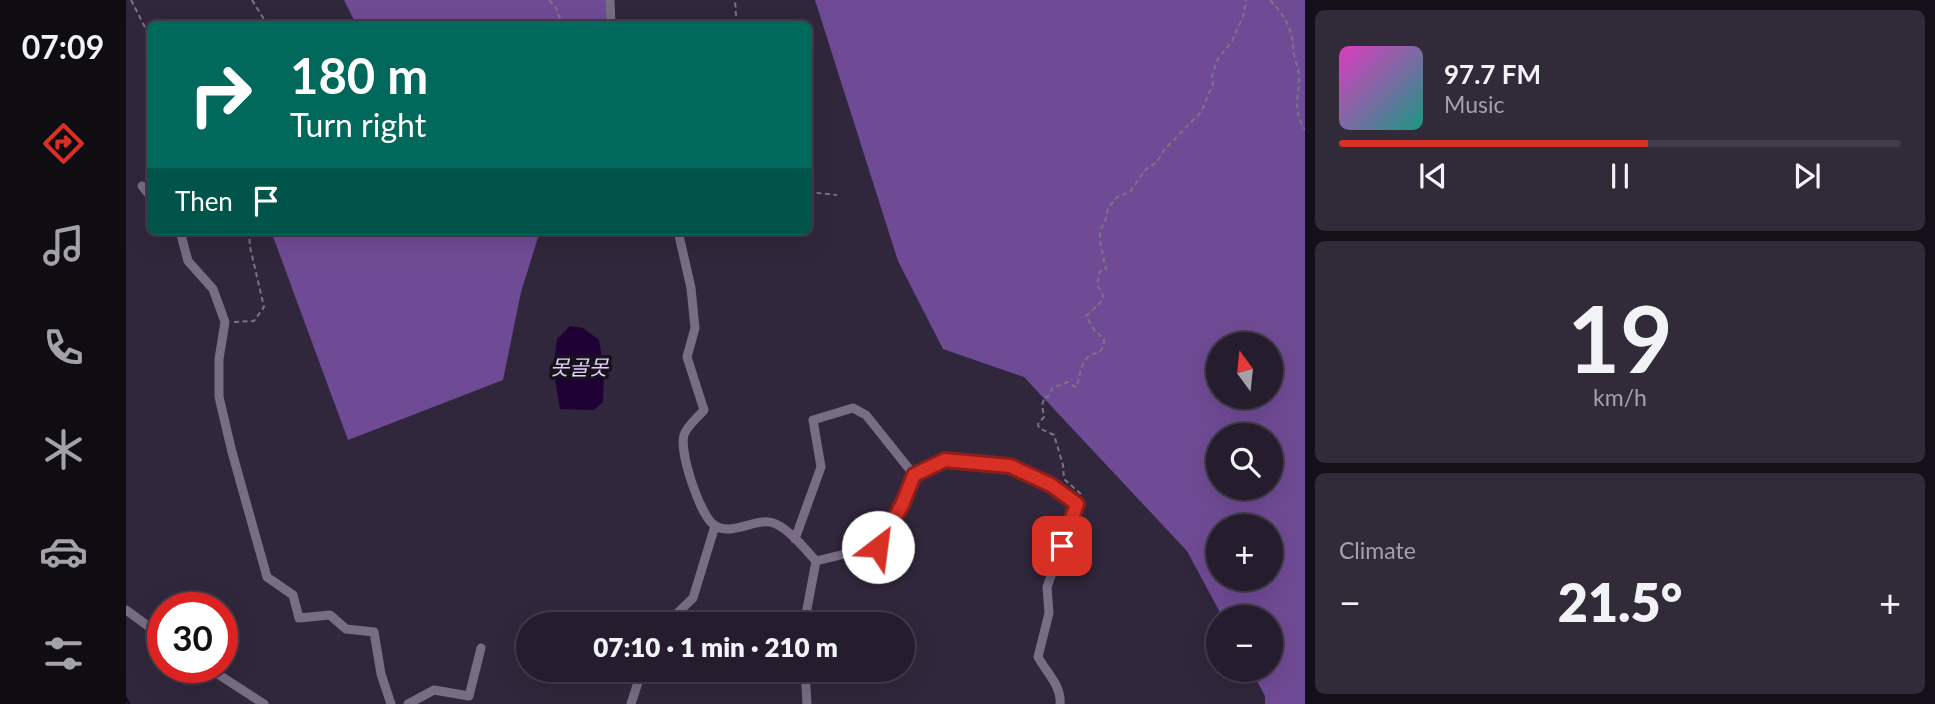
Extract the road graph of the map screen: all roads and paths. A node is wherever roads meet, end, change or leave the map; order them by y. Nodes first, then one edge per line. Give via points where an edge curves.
1 (131, 0) edge
2 (252, 0) edge
3 (549, 0) edge
4 (611, 0) edge
5 (735, 0) edge
6 (1246, 0) edge
7 (1270, 0) edge
8 (265, 21) edge
9 (561, 21) edge
10 (611, 21) edge
11 (734, 21) edge
12 (147, 31) edge
13 (1305, 130) edge
14 (142, 186) dead end
15 (147, 192) edge
16 (812, 192) edge
17 (837, 195) dead end
18 (181, 235) edge
19 (249, 235) edge
20 (679, 235) edge
21 (225, 322) junction
22 (914, 475) junction
23 (1077, 504) junction
24 (715, 526) junction
25 (795, 539) junction
26 (816, 561) junction
27 (126, 610) edge
28 (678, 612) edge
29 (806, 612) edge
30 (147, 625) edge
31 (481, 648) dead end
32 (638, 682) edge
33 (806, 682) edge
34 (232, 683) edge
35 (264, 704) edge
36 (391, 704) edge
37 (408, 704) edge
38 (631, 704) edge
39 (807, 704) edge
40 (1060, 704) edge

1 - 12 path
2 - 8 path
3 - 9 path
4 - 10 street
5 - 11 path
6 - 23 path via 1232,41 1217,60 1201,112 1130,192 1112,202 1100,230 1106,270 1100,271 1097,284 1103,296 1086,316 1104,340 1103,350 1084,361 1077,386 1068,382 1052,388 1038,424 1054,435 1064,479 1080,491
7 - 13 path via 1292,31 1298,73 1297,117
14 - 15 street
16 - 17 path
18 - 21 street via 188,261 212,289
19 - 21 path via 264,307 254,321
20 - 24 street via 695,328 687,356 704,410 684,434 683,455 705,517
21 - 36 street via 219,397 267,577 293,595 299,618 330,615 346,629 374,632
22 - 23 street via 945,460 1010,466 1051,485
22 - 25 street via 866,415 853,408 813,420 821,467
22 - 26 street via 878,547
23 - 40 street via 1047,587 1049,613 1038,657 1054,681
24 - 25 street via 726,530 769,522
24 - 28 street via 693,597
25 - 26 street
26 - 29 street
27 - 30 street
31 - 37 street via 469,696 434,690
32 - 38 street
33 - 39 street
34 - 35 street

